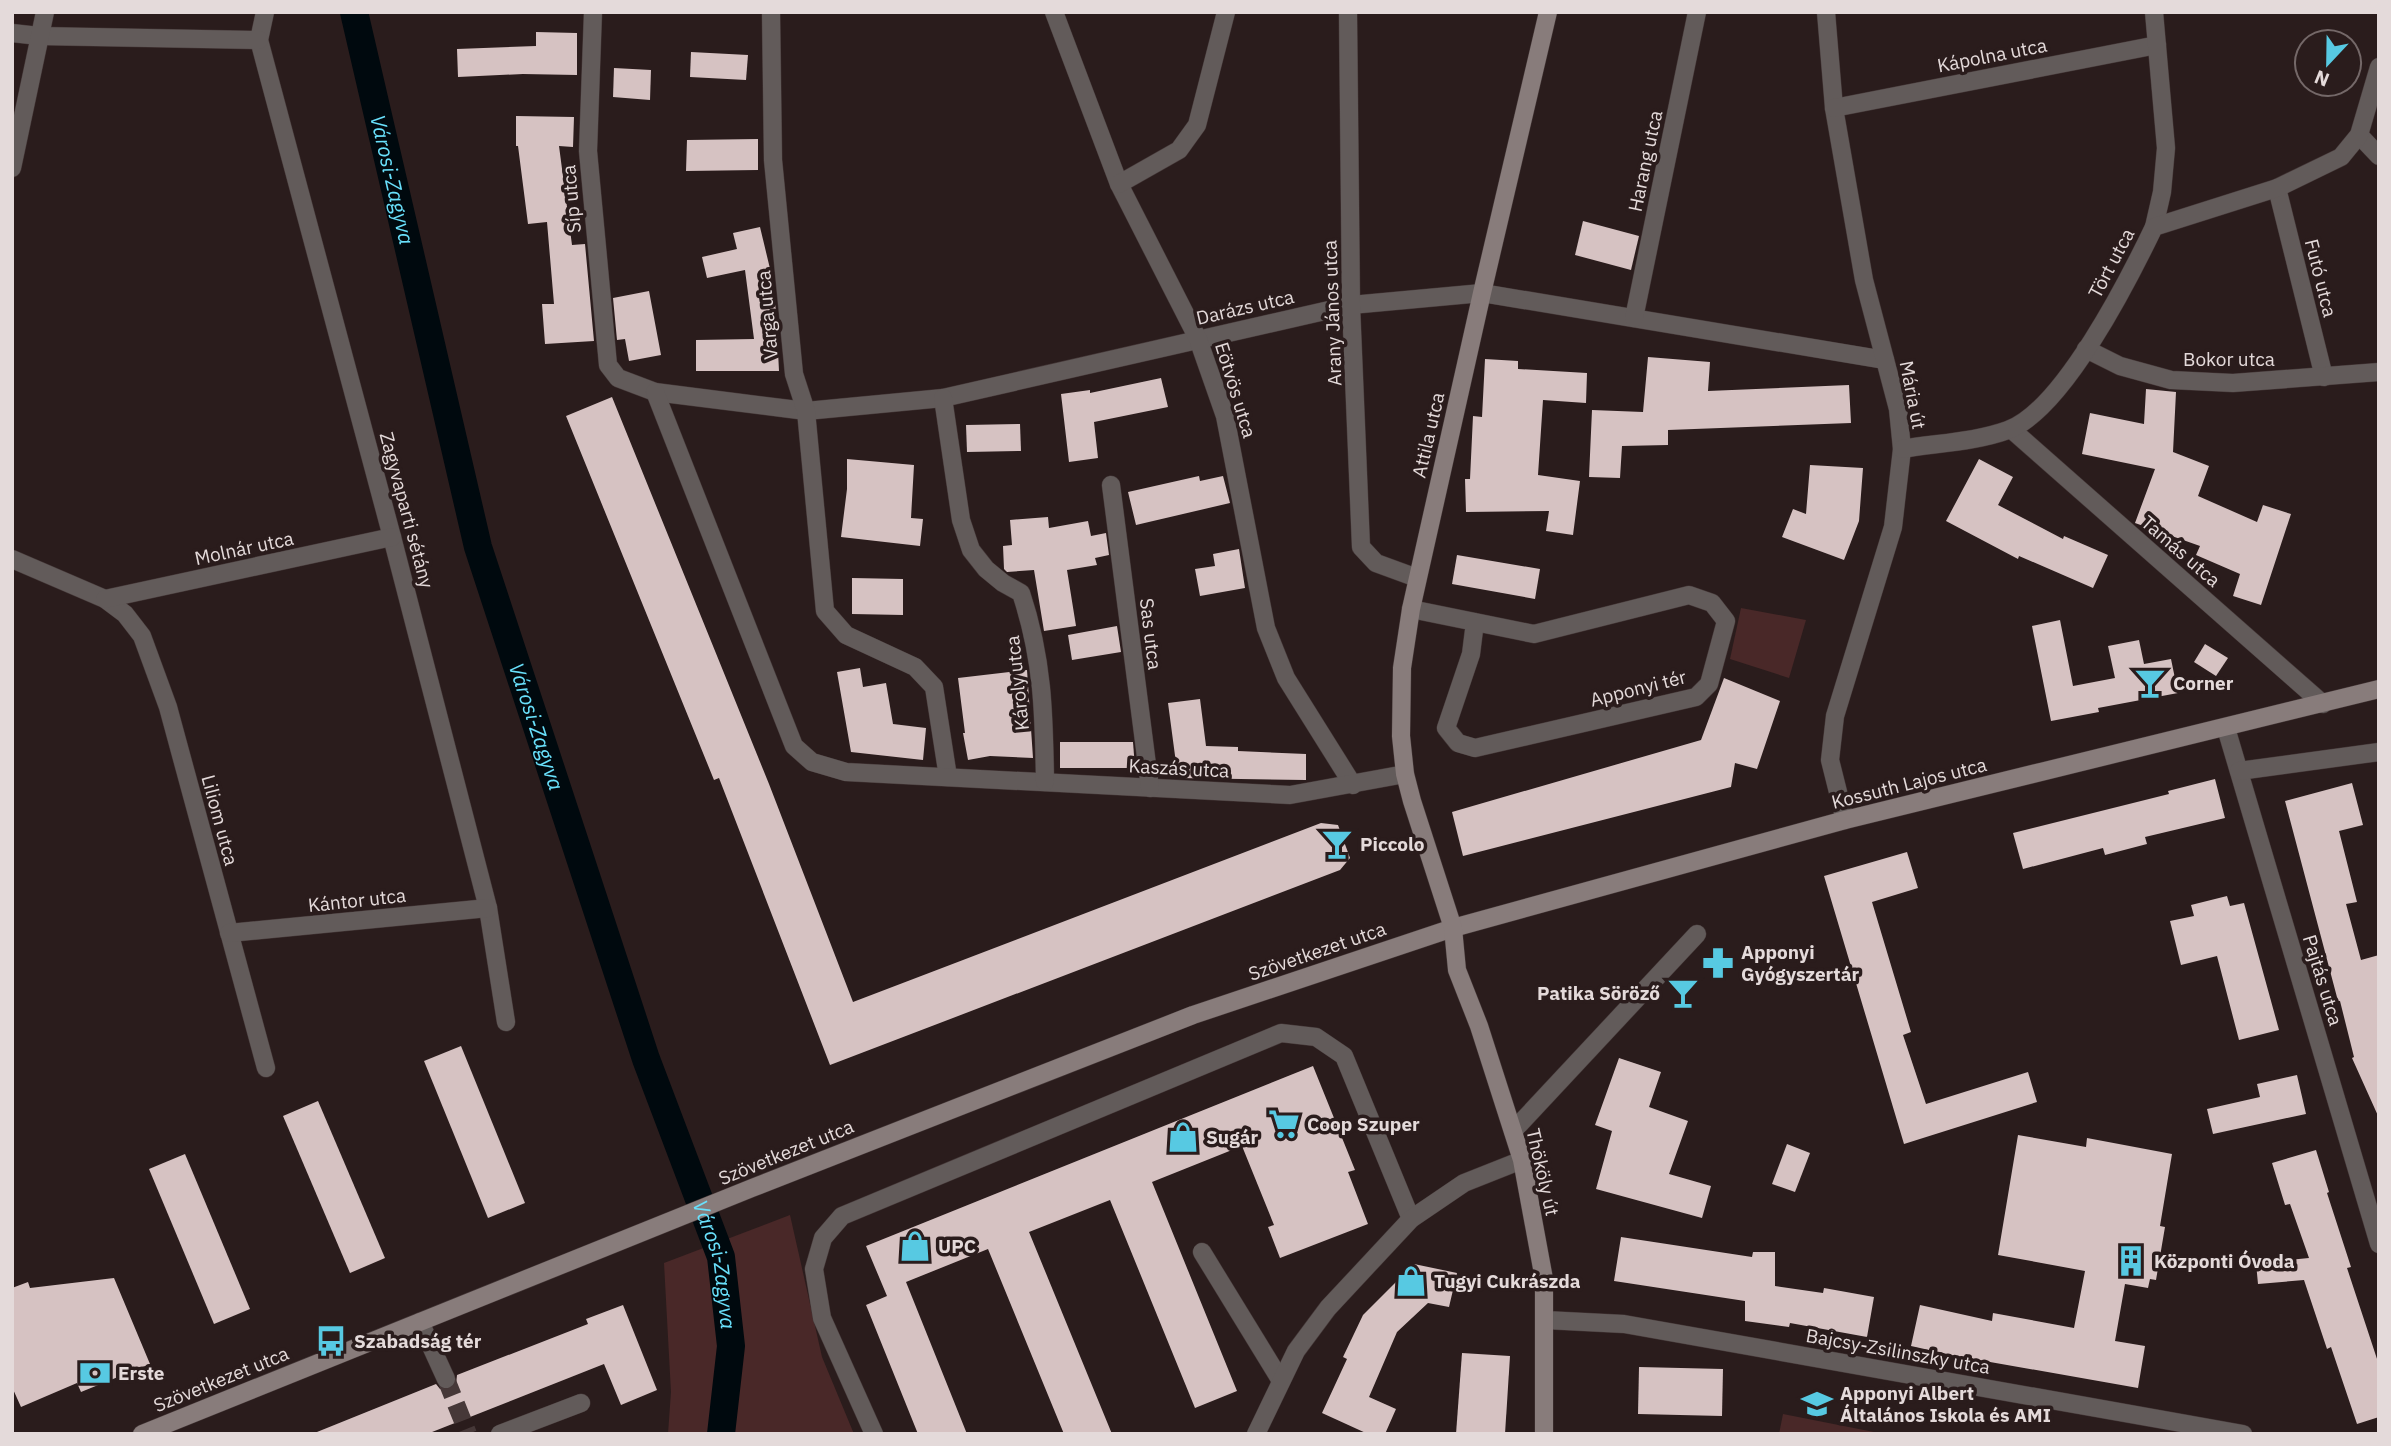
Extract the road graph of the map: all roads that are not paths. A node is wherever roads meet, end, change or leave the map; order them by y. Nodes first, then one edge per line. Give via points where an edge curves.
1 (45, 12) edge
2 (265, 12) edge
3 (593, 12) edge
4 (771, 12) edge
5 (1054, 12) edge
6 (1226, 12) edge
7 (1348, 12) edge
8 (1548, 12) edge
9 (1697, 12) edge
10 (2154, 12) edge
11 (1822, 13) edge
12 (12, 33) edge
13 (39, 36) junction
14 (259, 40) junction
15 (2157, 44) junction
16 (2379, 67) edge
17 (1834, 108) junction
18 (2359, 135) junction
19 (2379, 156) edge
20 (12, 168) edge
21 (1119, 184) junction
22 (2277, 188) junction
23 (2154, 227) junction
24 (1482, 293) junction
25 (1351, 305) junction
26 (1634, 318) junction
27 (1198, 339) junction
28 (2086, 349) junction
29 (1885, 360) junction
30 (2379, 372) edge
31 (2324, 377) junction
32 (618, 378) joint
33 (655, 392) junction
34 (943, 398) junction
35 (806, 411) junction
36 (2011, 429) junction
37 (1902, 449) junction
38 (1111, 485) dead end
39 (392, 537) junction
40 (12, 559) edge
41 (1417, 578) junction
42 (105, 599) junction
43 (1411, 609) junction
44 (1475, 622) junction
45 (2379, 689) edge
46 (2323, 704) junction
47 (2226, 728) junction
48 (2379, 752) edge
49 (2239, 771) junction
50 (1405, 774) junction
51 (948, 777) junction
52 (1045, 782) junction
53 (1353, 785) junction
54 (1150, 788) junction
55 (1845, 820) junction
56 (1432, 869) joint
57 (488, 908) junction
58 (1453, 928) junction
59 (229, 933) junction
60 (1697, 934) dead end
61 (506, 1022) dead end
62 (266, 1068) dead end
63 (1513, 1131) junction
64 (1522, 1160) junction
65 (1411, 1219) junction
66 (2379, 1244) edge
67 (1202, 1252) dead end
68 (1545, 1320) junction
69 (421, 1322) junction
70 (446, 1379) tunnel mouth
71 (1281, 1381) junction
72 (580, 1403) dead end
73 (2197, 1430) edge
74 (142, 1434) edge
75 (500, 1434) edge
76 (874, 1434) edge
77 (1256, 1434) edge
78 (1544, 1434) edge
79 (2243, 1434) edge

1 - 13 street
2 - 14 street, Zagyvaparti sétány
3 - 32 street, Síp utca via 588,151 608,365
4 - 35 street, Varga utca via 773,160 794,374
5 - 21 street, Eötvös utca
6 - 21 street via 1197,125 1180,150
7 - 25 street, Arany János utca
8 - 24 street, Attila utca
9 - 26 street, Harang utca
10 - 15 street
11 - 17 street, Mária út
12 - 13 street
13 - 14 street
13 - 20 street
14 - 39 street, Zagyvaparti sétány
15 - 17 street, Kápolna utca
15 - 23 street via 2166,148
16 - 18 street, Tört utca
17 - 29 street, Mária út via 1864,280
18 - 19 street
18 - 22 street, Tört utca via 2341,157
21 - 27 street, Eötvös utca
22 - 23 street, Tört utca
22 - 31 street, Futó utca
23 - 28 street, Tört utca via 2132,274
24 - 25 street, Darázs utca
24 - 26 street, Darázs utca
24 - 41 street, Attila utca
25 - 27 street, Darázs utca
25 - 41 street, Arany János utca via 1361,547 1376,563
26 - 29 street, Darázs utca
27 - 34 street, Darázs utca
27 - 53 street, Eötvös utca via 1225,416 1266,628 1286,678
28 - 31 street, Bokor utca via 2120,366 2171,380 2233,383
28 - 36 street, Tört utca via 2046,404
29 - 37 street, Mária út via 1898,409
30 - 31 street, Bokor utca
32 - 33 street, Darázs utca
33 - 35 street, Darázs utca
33 - 51 street, Kaszás utca via 794,746 812,762 846,772
34 - 35 street, Darázs utca
34 - 52 street, Károly utca via 961,520 971,550 986,569 1021,593 1030,621 1043,701
35 - 51 street, Varga utca via 825,611 846,635 915,667 934,687
36 - 37 street, Tört utca
36 - 46 street, Tamás utca
37 - 55 street, Mária út via 1893,527 1835,716 1830,760
38 - 54 street, Sas utca
39 - 42 street, Molnár utca
39 - 57 street, Zagyvaparti sétány
40 - 42 street, Liliom utca
41 - 43 street, Attila utca
42 - 59 street, Liliom utca via 125,614 142,636 168,707
43 - 44 street, Apponyi tér
43 - 50 street, Attila utca via 1402,668
44 - 44 street, Apponyi tér via 1534,634 1689,594 1712,603 1726,621 1709,684 1696,697 1475,748 1458,743 1446,729 1471,654
45 - 46 street, Kossuth Lajos utca
46 - 47 street, Kossuth Lajos utca
47 - 49 street, Pajtás utca
47 - 55 street, Kossuth Lajos utca
48 - 49 street
49 - 66 street, Pajtás utca
50 - 53 street, Kaszás utca
50 - 56 street, Attila utca
51 - 52 street, Kaszás utca
52 - 54 street, Kaszás utca
53 - 54 street, Kaszás utca via 1290,795
55 - 58 street, Kossuth Lajos utca
56 - 58 street, Thököly út
57 - 59 street, Kántor utca
57 - 61 street, Zagyvaparti sétány
58 - 63 street, Thököly út via 1457,970
58 - 69 street, Szövetkezet utca via 1193,1015
59 - 62 street, Liliom utca
60 - 63 street
63 - 64 street, Thököly út
64 - 65 street via 1464,1183
64 - 68 street, Thököly út via 1544,1279
65 - 71 street via 1328,1308 1296,1351
65 - 76 street via 1344,1056 1316,1037 1281,1033 842,1216 823,1238 814,1269 822,1318
67 - 71 street
68 - 73 street, Bajcsy-Zsilinszky utca via 1624,1324
68 - 78 street, Thököly út
69 - 70 street
69 - 74 street, Szövetkezet utca
71 - 77 street
72 - 75 street
73 - 79 street, Bajcsy-Zsilinszky utca

